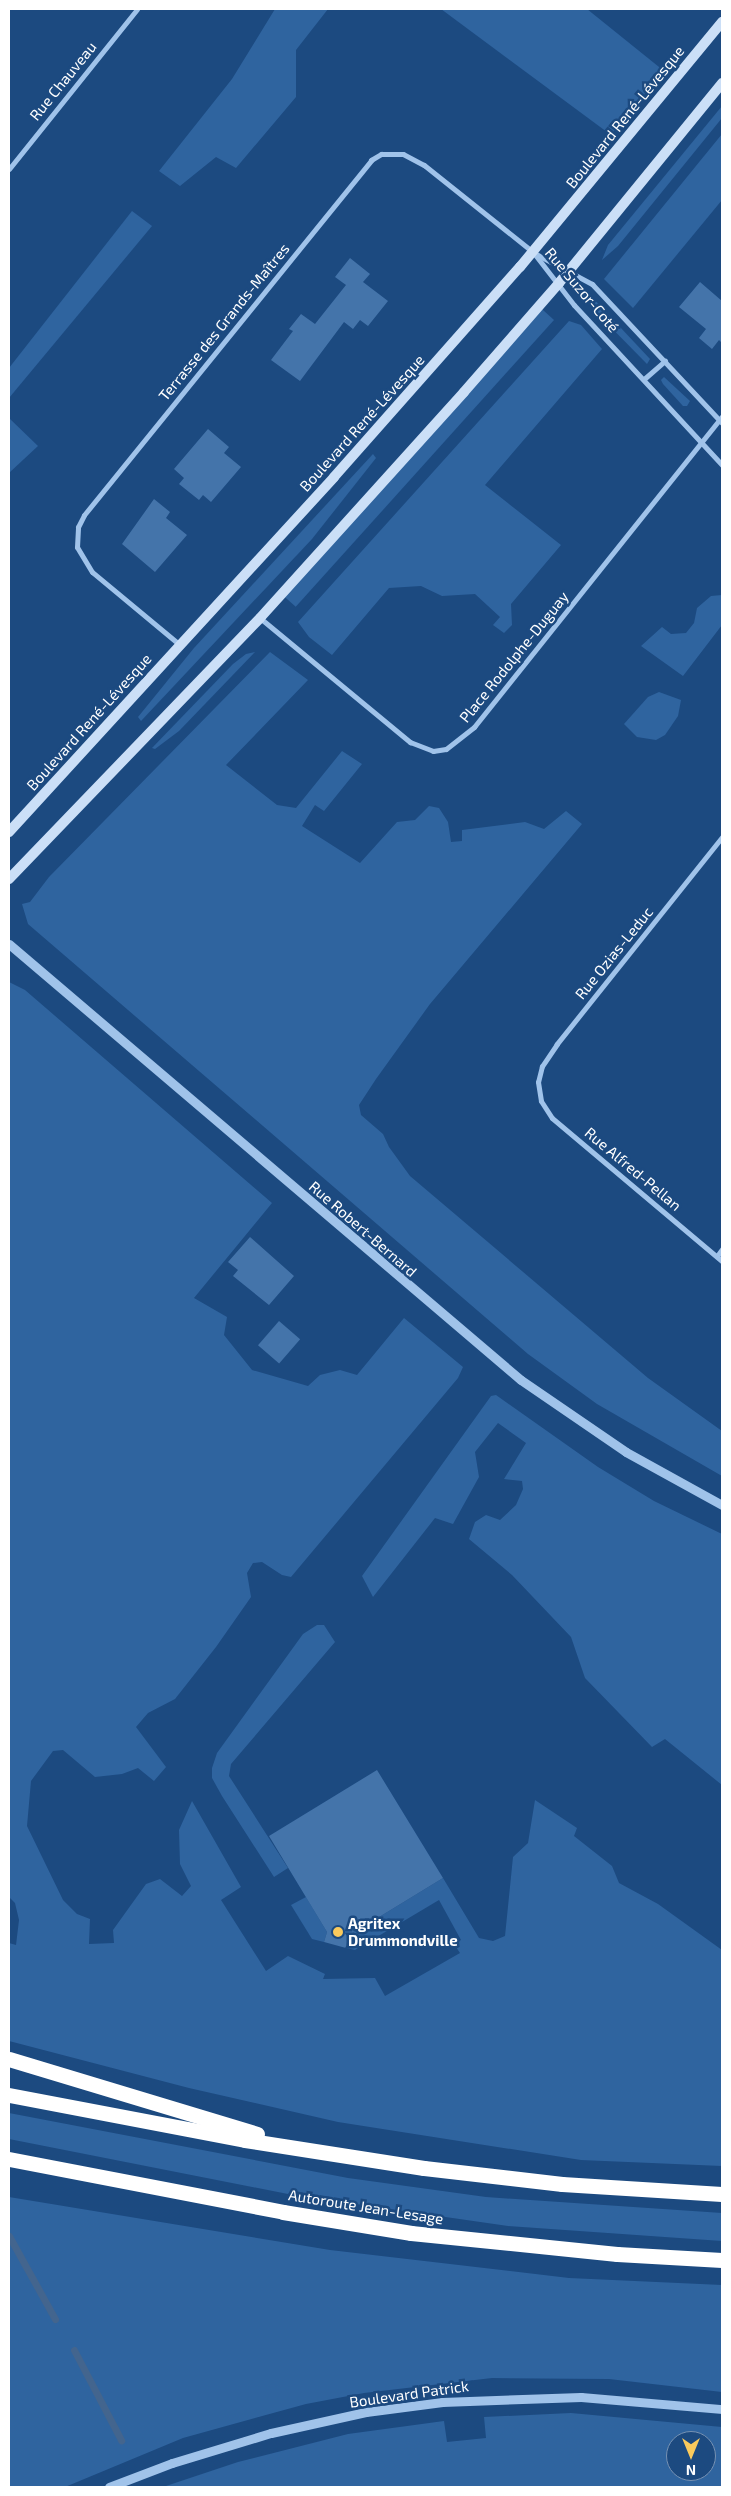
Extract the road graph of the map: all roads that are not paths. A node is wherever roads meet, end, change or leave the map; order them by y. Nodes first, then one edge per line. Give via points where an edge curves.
1 (137, 9) edge
2 (722, 22) edge
3 (722, 83) edge
4 (11, 161) edge
5 (9, 169) edge
6 (533, 252) junction
7 (569, 271) junction
8 (559, 283) junction
9 (665, 361) junction
10 (644, 379) junction
11 (721, 419) edge
12 (701, 443) junction
13 (722, 465) edge
14 (260, 618) junction
15 (180, 645) junction
16 (9, 832) edge
17 (722, 838) edge
18 (9, 879) edge
19 (9, 944) edge
20 (538, 1089) joint
21 (722, 1249) edge
22 (717, 1256) junction
23 (722, 1261) edge
24 (722, 1505) edge
25 (9, 2059) edge
26 (9, 2095) edge
27 (318, 2153) junction
28 (9, 2158) edge
29 (9, 2166) edge
30 (66, 2170) junction
31 (722, 2194) edge
32 (722, 2260) edge
33 (722, 2409) edge
34 (109, 2487) edge

1 - 4 street, Rue Chauveau
2 - 6 main road, Boulevard René-Lévesque
3 - 7 main road
4 - 5 street, Rue Chauveau
6 - 7 street, Rue Suzor-Coté
6 - 8 street, Rue Suzor-Coté
6 - 15 main road, Boulevard René-Lévesque
6 - 15 street, Terrasse des Grands-Maîtres via 413,158 391,152 371,160 84,515 78,527 77,547 92,572
7 - 8 main road
7 - 9 street, Rue Suzor-Coté via 592,284
8 - 10 street, Rue Suzor-Coté via 574,305
8 - 14 main road
9 - 10 street
9 - 11 street, Rue Suzor-Coté
10 - 12 street, Rue Suzor-Coté
11 - 12 street, Place Rodolphe-Duguay
12 - 13 street, Rue Suzor-Coté
12 - 14 street, Place Rodolphe-Duguay via 474,727 446,750 434,751 410,742
14 - 18 main road
15 - 16 main road, Boulevard René-Lévesque
17 - 20 street, Rue Ozias-Leduc via 549,1056 539,1074
19 - 24 street, Rue Robert-Bernard via 521,1380 618,1447
20 - 22 street, Rue Alfred-Pellan via 552,1118
21 - 22 street
22 - 23 street, Rue Alfred-Pellan
25 - 27 highway
26 - 27 highway
27 - 31 highway via 533,2181
28 - 30 highway, Autoroute Jean-Lesage
29 - 30 highway
30 - 32 highway, Autoroute Jean-Lesage via 412,2233 610,2254
33 - 34 street, Boulevard Patrick via 581,2397 479,2399 413,2406 271,2433 180,2460

